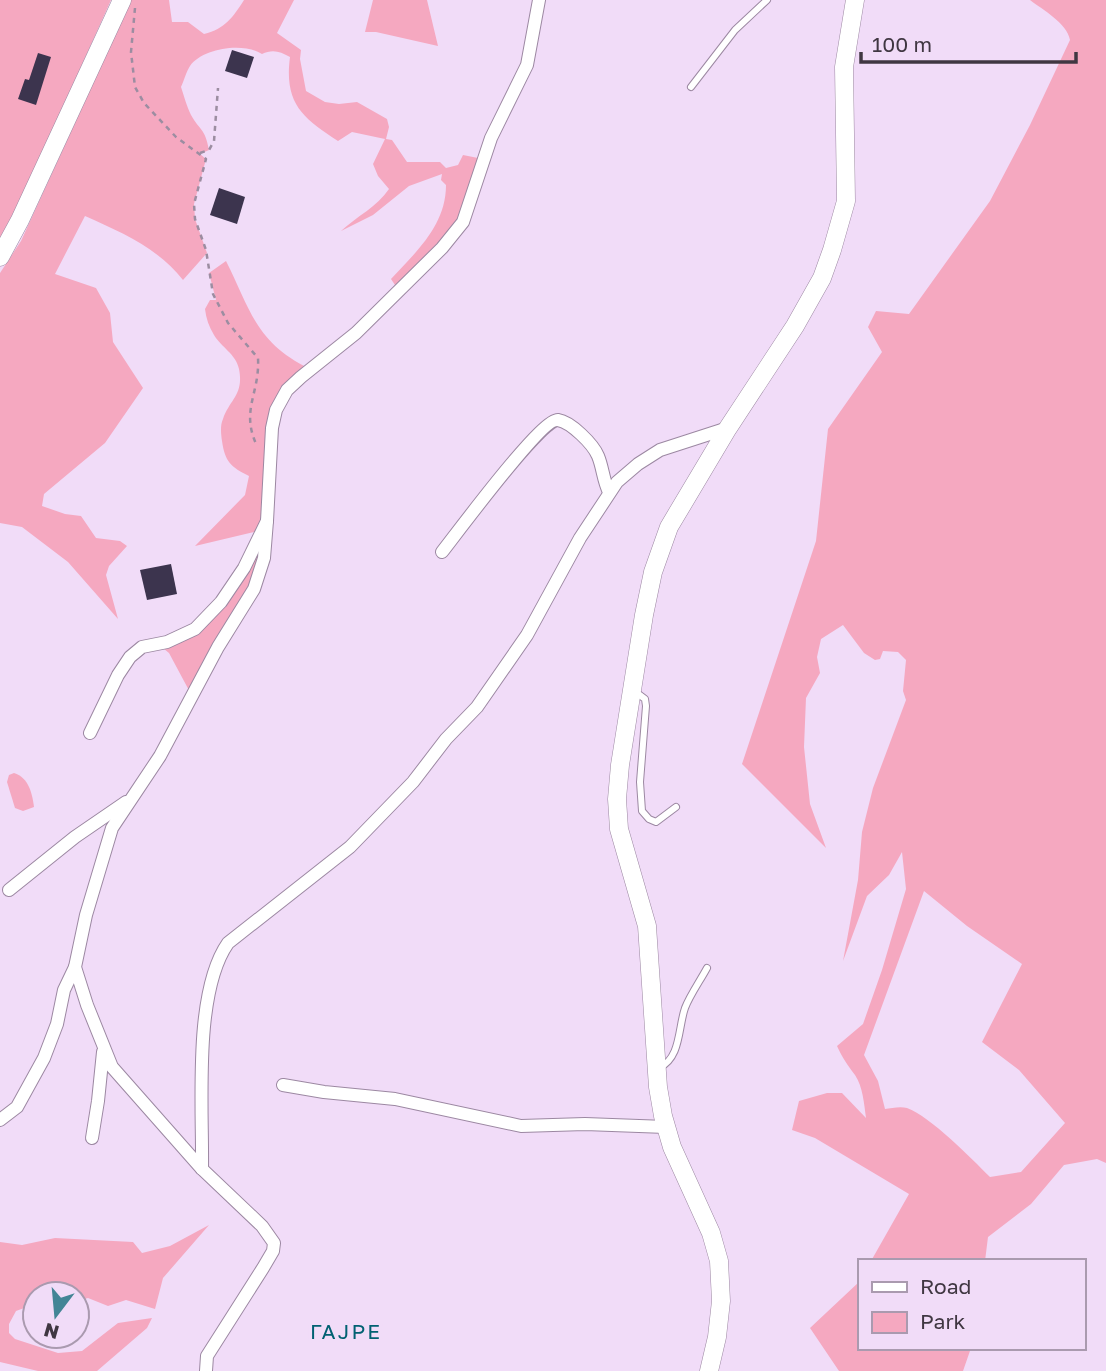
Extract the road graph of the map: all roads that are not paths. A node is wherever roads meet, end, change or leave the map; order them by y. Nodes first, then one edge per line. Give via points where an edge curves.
1 (122, 0) edge
2 (539, 0) edge
3 (767, 0) edge
4 (855, 0) edge
5 (691, 87) dead end
6 (0, 257) edge
7 (728, 428) junction
8 (609, 492) junction
9 (267, 521) junction
10 (442, 552) dead end
11 (631, 689) junction
12 (90, 733) dead end
13 (132, 798) junction
14 (676, 807) dead end
15 (9, 890) dead end
16 (75, 967) junction
17 (707, 968) dead end
18 (103, 1048) junction
19 (658, 1068) junction
20 (283, 1085) dead end
21 (0, 1120) edge
22 (666, 1127) junction
23 (92, 1138) dead end
24 (202, 1169) junction
25 (207, 1356) junction
26 (197, 1371) edge
27 (206, 1371) edge
28 (709, 1371) edge

1 - 6 main road
2 - 9 street via 527,65 497,122 461,226 356,333 300,377 279,402 272,428
3 - 5 lane via 735,30
4 - 7 main road via 844,67 845,201 832,250 795,326
7 - 8 street via 660,450
7 - 11 main road via 670,527 653,572
8 - 10 street via 593,448 569,425 553,421 540,430
8 - 24 street via 527,635 477,707 350,848 237,934 221,953 212,973 203,1038
9 - 12 street via 237,579 203,622 184,636 142,647 130,657
9 - 13 street via 264,558 254,589
11 - 14 lane via 640,693 646,706 642,811 656,822
11 - 19 main road via 617,799 619,829 647,926
13 - 15 street
13 - 16 street via 108,840
16 - 18 street
16 - 21 street via 44,1058 15,1109
17 - 19 lane via 685,1007 673,1056
18 - 23 street
18 - 24 street via 120,1078
19 - 22 main road
20 - 22 street via 395,1099 521,1126
22 - 28 main road via 719,1261 721,1301
24 - 25 street via 274,1242 273,1251
25 - 26 street
25 - 27 street

